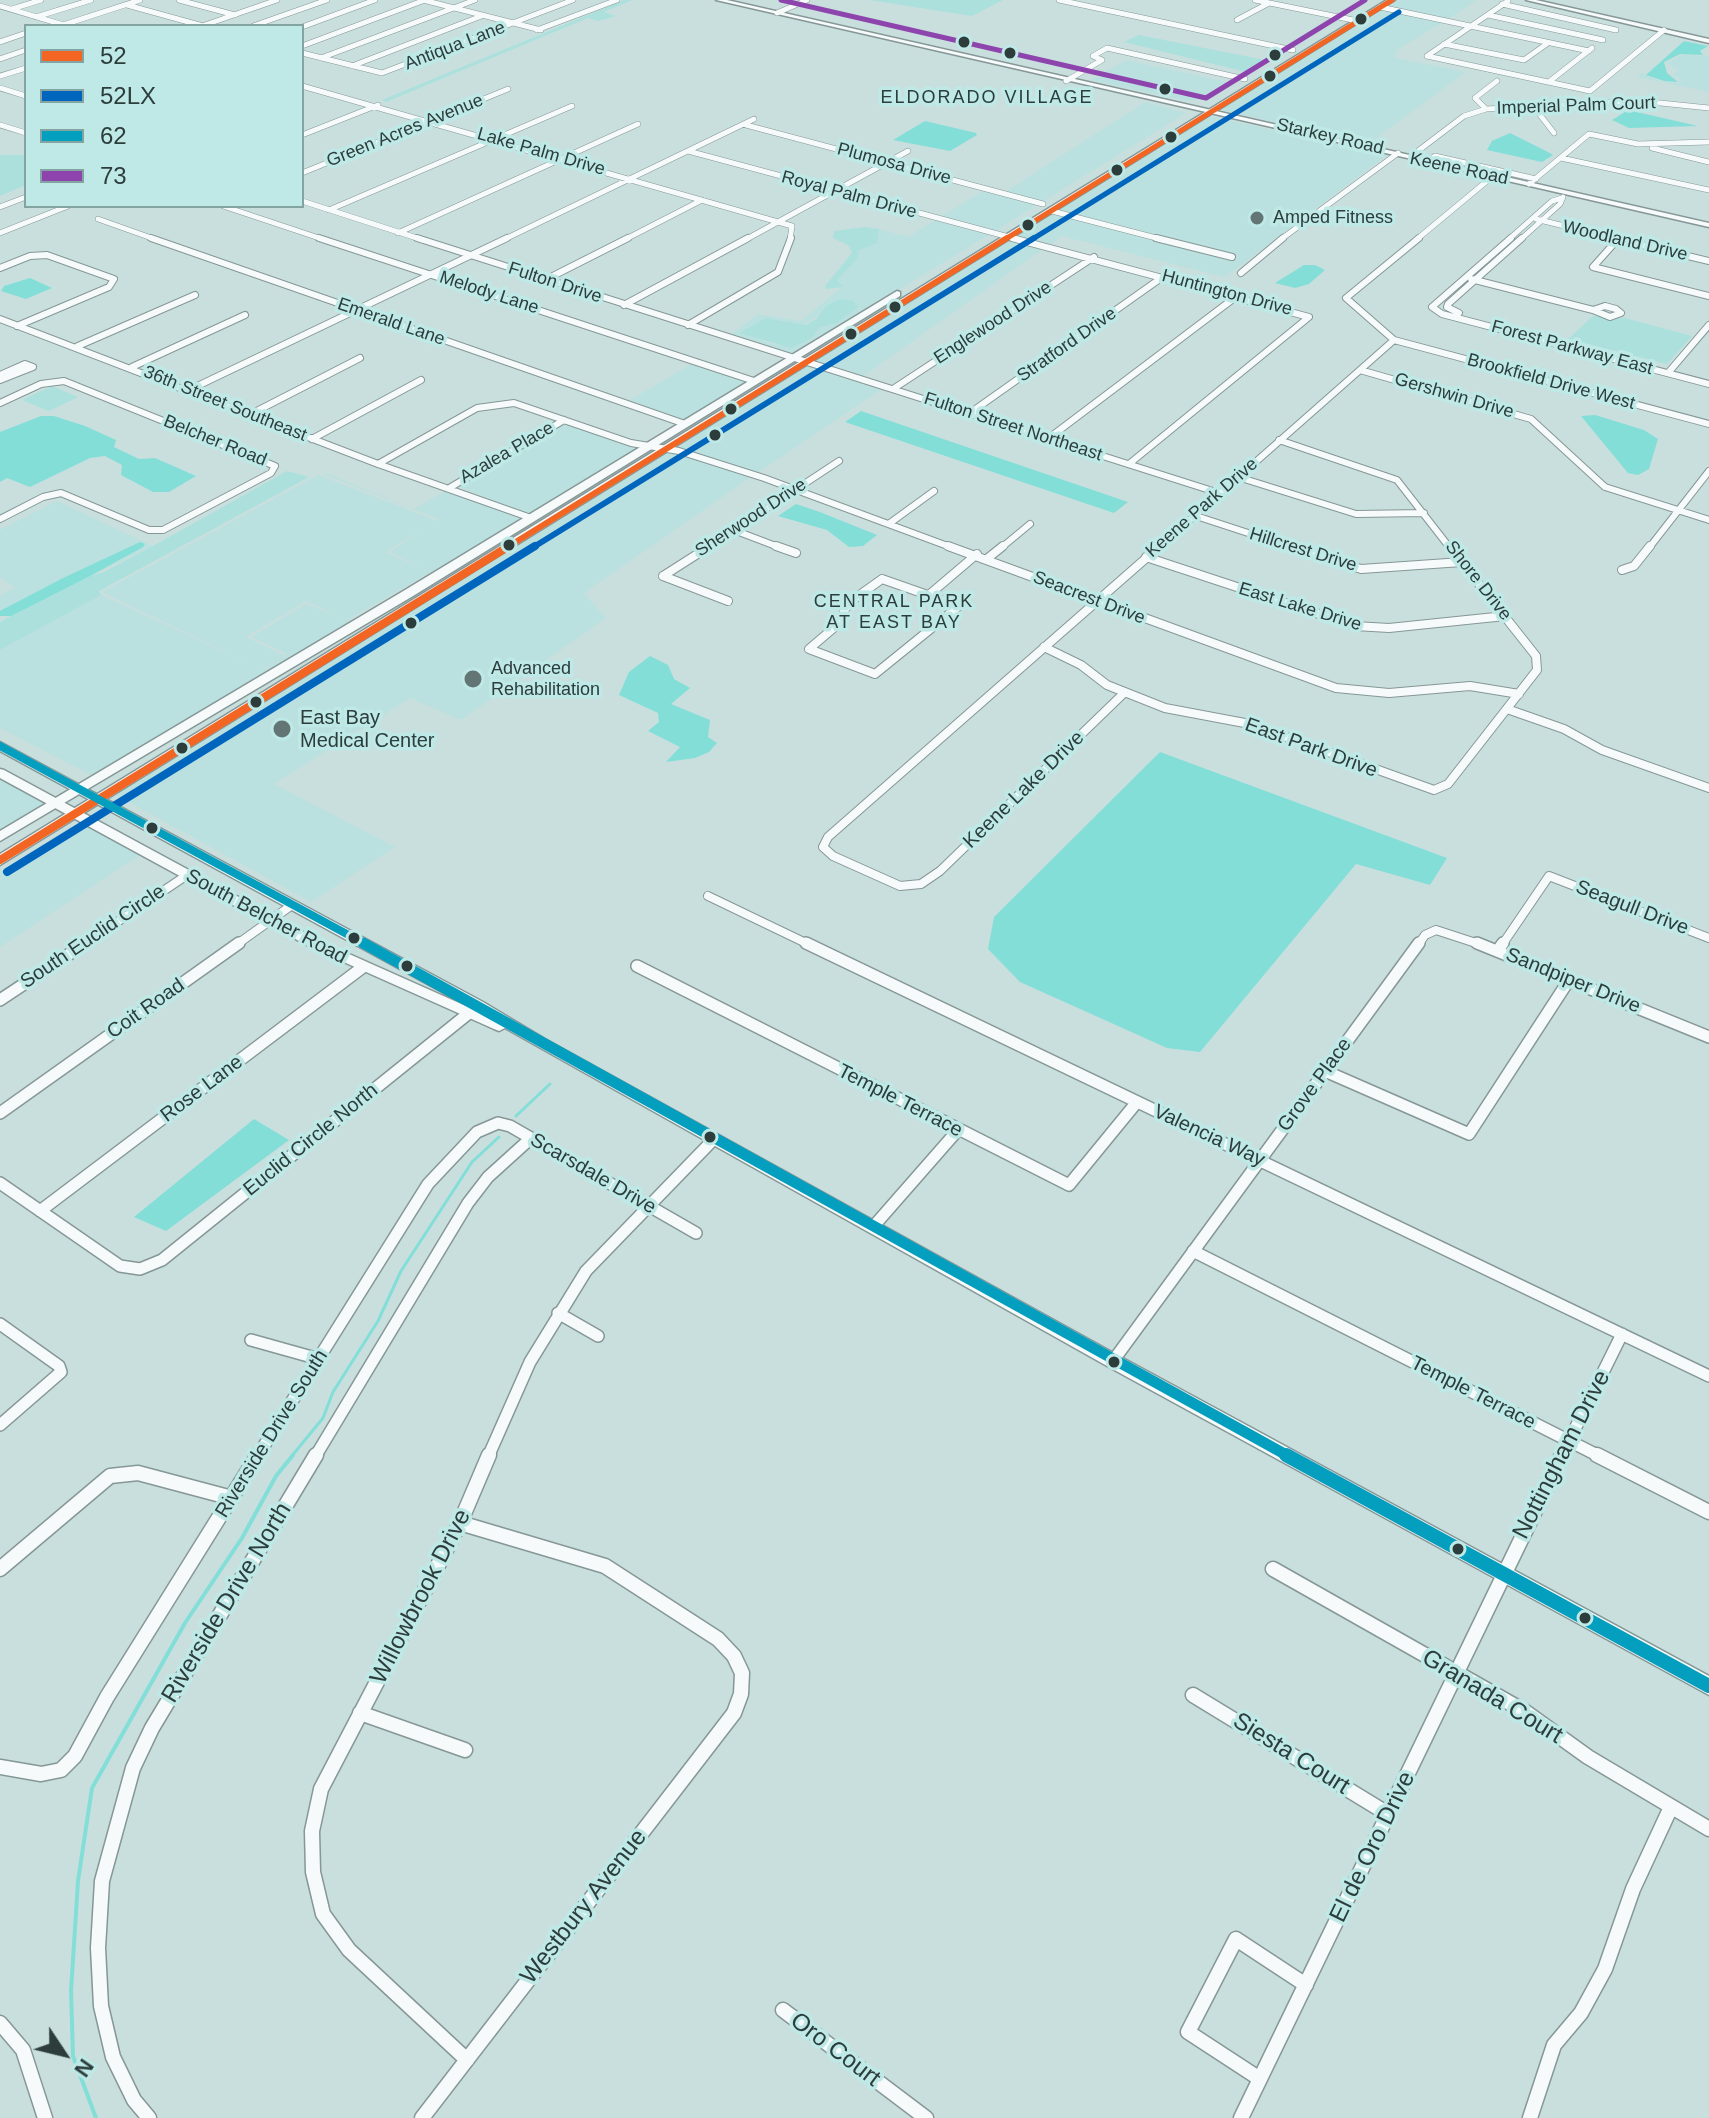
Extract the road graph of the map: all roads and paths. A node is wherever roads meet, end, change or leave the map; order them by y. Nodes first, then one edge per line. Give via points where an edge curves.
1 (41, 0) edge
2 (91, 0) edge
3 (140, 0) edge
4 (179, 0) edge
5 (277, 0) edge
6 (327, 0) edge
7 (375, 0) edge
8 (424, 0) edge
9 (475, 0) edge
10 (573, 0) edge
11 (617, 0) edge
12 (719, 0) edge
13 (736, 0) edge
14 (807, 0) edge
15 (1059, 0) edge
16 (1255, 0) edge
17 (1287, 0) edge
18 (1392, 0) edge
19 (1509, 0) edge
20 (1529, 0) edge
21 (1269, 3) junction
22 (1375, 4) edge
23 (1502, 4) junction
24 (125, 5) junction
25 (1279, 5) junction
26 (0, 6) edge
27 (454, 8) junction
28 (10, 9) junction
29 (780, 12) junction
30 (235, 15) junction
31 (484, 15) junction
32 (1488, 15) junction
33 (36, 17) junction
34 (1346, 19) junction
35 (1237, 20) dead end
36 (1358, 21) junction
37 (514, 23) junction
38 (59, 24) edge
39 (65, 24) edge
40 (196, 24) edge
41 (209, 24) edge
42 (259, 24) edge
43 (304, 26) edge
44 (1472, 26) junction
45 (1664, 30) junction
46 (24, 34) edge
47 (1326, 36) junction
48 (1603, 40) junction
49 (1709, 41) edge
50 (0, 42) edge
51 (1548, 43) junction
52 (1444, 44) junction
53 (304, 45) edge
54 (1293, 50) junction
55 (24, 51) edge
56 (1589, 51) junction
57 (304, 54) edge
58 (321, 58) junction
59 (0, 59) edge
60 (352, 66) junction
61 (24, 69) edge
62 (1275, 73) junction
63 (0, 76) edge
64 (1069, 79) junction
65 (1245, 79) junction
66 (1497, 81) dead end
67 (1550, 81) junction
68 (304, 86) edge
69 (0, 88) edge
70 (508, 89) dead end
71 (24, 95) edge
72 (378, 105) junction
73 (572, 106) dead end
74 (1534, 107) junction
75 (1197, 108) junction
76 (1709, 108) edge
77 (1486, 109) junction
78 (1212, 112) junction
79 (754, 119) dead end
80 (431, 120) junction
81 (638, 124) dead end
82 (0, 125) edge
83 (746, 125) junction
84 (24, 132) edge
85 (1554, 133) dead end
86 (304, 134) edge
87 (496, 139) junction
88 (1142, 142) junction
89 (1709, 142) edge
90 (1638, 144) junction
91 (688, 151) junction
92 (908, 151) dead end
93 (1396, 154) junction
94 (1410, 157) junction
95 (562, 158) junction
96 (1561, 158) junction
97 (1428, 161) junction
98 (1709, 162) edge
99 (887, 163) junction
100 (1106, 164) junction
101 (1120, 169) junction
102 (304, 172) edge
103 (1493, 176) junction
104 (632, 178) junction
105 (1532, 181) junction
106 (1090, 187) junction
107 (1709, 190) edge
108 (834, 191) junction
109 (1565, 195) junction
110 (24, 198) edge
111 (702, 200) junction
112 (304, 202) edge
113 (1043, 204) junction
114 (0, 207) edge
115 (63, 208) edge
116 (229, 208) edge
117 (329, 210) junction
118 (1052, 211) junction
119 (98, 219) dead end
120 (1532, 219) junction
121 (778, 221) junction
122 (1541, 221) junction
123 (1709, 225) edge
124 (0, 233) edge
125 (398, 233) junction
126 (995, 233) junction
127 (1012, 235) junction
128 (1618, 239) junction
129 (470, 255) junction
130 (1094, 257) junction
131 (1232, 257) dead end
132 (953, 259) junction
133 (1709, 261) edge
134 (0, 268) edge
135 (1241, 273) dead end
136 (431, 274) junction
137 (1164, 276) junction
138 (1465, 277) junction
139 (545, 280) junction
140 (1474, 280) junction
141 (902, 290) junction
142 (920, 292) junction
143 (195, 295) dead end
144 (1237, 296) junction
145 (1709, 296) edge
146 (624, 305) junction
147 (356, 310) junction
148 (1593, 310) dead end
149 (245, 315) dead end
150 (0, 319) edge
151 (688, 325) junction
152 (868, 325) junction
153 (1709, 325) edge
154 (17, 326) junction
155 (1394, 340) junction
156 (78, 346) junction
157 (793, 357) junction
158 (360, 358) dead end
159 (808, 362) junction
160 (132, 367) junction
161 (1360, 370) junction
162 (1670, 371) junction
163 (421, 380) dead end
164 (754, 381) junction
165 (1709, 381) edge
166 (893, 389) junction
167 (189, 390) junction
168 (0, 403) edge
169 (970, 413) junction
170 (249, 415) junction
171 (564, 420) junction
172 (685, 424) junction
173 (1709, 424) edge
174 (1049, 438) junction
175 (312, 439) junction
176 (1279, 440) junction
177 (648, 447) junction
178 (668, 448) junction
179 (839, 461) dead end
180 (378, 464) junction
181 (1129, 464) junction
182 (1709, 471) edge
183 (1238, 477) junction
184 (451, 487) junction
185 (796, 490) junction
186 (934, 491) dead end
187 (1219, 493) junction
188 (560, 501) junction
189 (1678, 510) junction
190 (1424, 513) junction
191 (1193, 515) junction
192 (531, 518) junction
193 (0, 519) edge
194 (553, 520) junction
195 (1709, 520) edge
196 (890, 523) junction
197 (1030, 524) dead end
198 (731, 529) junction
199 (796, 553) dead end
200 (974, 553) junction
201 (1146, 557) junction
202 (988, 558) junction
203 (1462, 562) junction
204 (1622, 570) dead end
205 (927, 593) junction
206 (728, 601) dead end
207 (1094, 601) junction
208 (1505, 616) junction
209 (1044, 647) junction
210 (1124, 693) junction
211 (1519, 694) junction
212 (1507, 709) junction
213 (0, 746) edge
214 (0, 773) edge
215 (1448, 784) joint
216 (1709, 788) edge
217 (80, 789) junction
218 (99, 799) junction
219 (56, 804) junction
220 (75, 814) junction
221 (0, 837) edge
222 (0, 860) edge
223 (187, 875) junction
224 (921, 884) joint
225 (708, 896) dead end
226 (292, 905) junction
227 (271, 921) junction
228 (1436, 930) joint
229 (1709, 938) edge
230 (1498, 950) junction
231 (405, 966) junction
232 (637, 966) dead end
233 (363, 967) junction
234 (391, 979) junction
235 (1569, 980) junction
236 (0, 1000) edge
237 (473, 1009) junction
238 (1709, 1037) edge
239 (1325, 1071) junction
240 (1137, 1102) junction
241 (0, 1113) edge
242 (487, 1125) joint
243 (958, 1130) junction
244 (530, 1139) junction
245 (714, 1139) junction
246 (1260, 1160) junction
247 (0, 1183) edge
248 (648, 1205) junction
249 (40, 1211) junction
250 (873, 1227) junction
251 (696, 1233) dead end
252 (1193, 1251) junction
253 (558, 1313) junction
254 (0, 1324) edge
255 (1622, 1334) junction
256 (598, 1336) dead end
257 (251, 1340) dead end
258 (319, 1359) junction
259 (1113, 1361) junction
260 (1709, 1376) edge
261 (1, 1422) edge
262 (1569, 1441) junction
263 (232, 1498) junction
264 (1709, 1512) edge
265 (460, 1523) junction
266 (0, 1569) edge
267 (1273, 1569) dead end
268 (1502, 1575) junction
269 (1458, 1674) junction
270 (1709, 1686) edge
271 (1193, 1695) dead end
272 (360, 1713) junction
273 (465, 1750) dead end
274 (0, 1767) edge
275 (1671, 1807) junction
276 (1388, 1814) junction
277 (1709, 1829) edge
278 (1306, 1985) junction
279 (783, 2010) dead end
280 (0, 2023) edge
281 (467, 2060) junction
282 (1260, 2079) junction
283 (45, 2118) edge
284 (149, 2118) edge
285 (422, 2118) edge
286 (926, 2118) edge
287 (1241, 2118) edge
288 (1530, 2118) edge

1 - 28 street
2 - 33 street
3 - 24 street
4 - 30 street
5 - 30 street
6 - 42 street
7 - 43 street
8 - 27 street
8 - 53 street
9 - 27 street
10 - 37 street, Antiqua Lane
11 - 37 street via 541,30
12 - 29 main road
13 - 29 main road
14 - 29 street
15 - 54 street
16 - 21 street
17 - 25 street
18 - 22 main road
19 - 23 street
20 - 45 street
21 - 25 street
21 - 35 street
22 - 34 main road
22 - 36 main road
22 - 44 street
23 - 32 street
23 - 48 street via 1616,30
24 - 39 street
24 - 40 street
25 - 34 street
26 - 28 street
27 - 31 street
27 - 58 street
28 - 33 street
29 - 64 main road
30 - 41 street
31 - 37 street
31 - 60 street
32 - 44 street
32 - 48 street
33 - 38 street
34 - 36 street
34 - 47 main road
36 - 47 main road
37 - 60 street, Antiqua Lane via 382,73
44 - 51 street
44 - 52 street
45 - 49 street
45 - 67 street via 1590,91
46 - 50 street
47 - 54 main road
47 - 62 main road
48 - 56 street
51 - 52 street via 1524,60
51 - 56 street
52 - 67 street via 1427,56
54 - 62 main road
54 - 65 main road
55 - 59 street
56 - 67 street
57 - 58 street
58 - 60 street
61 - 63 street
62 - 78 main road
64 - 65 street via 1102,60 1093,56 1107,48
64 - 75 main road
65 - 75 main road
66 - 77 street via 1475,98
68 - 72 street, Lake Palm Drive
69 - 71 street
70 - 80 street, Green Acres Avenue
72 - 80 street, Lake Palm Drive
72 - 86 street
73 - 87 street
74 - 76 street, Imperial Palm Court via 1641,101
74 - 77 street, Imperial Palm Court
74 - 85 street
75 - 78 main road
75 - 88 main road
77 - 94 street, Imperial Palm Court via 1464,116
78 - 93 main road, Keene Road
78 - 101 main road
79 - 83 street
80 - 87 street, Lake Palm Drive
80 - 102 street, Green Acres Avenue
81 - 95 street
82 - 84 street
83 - 91 street
83 - 99 street, Plumosa Drive
87 - 95 street, Lake Palm Drive
87 - 117 street
88 - 100 main road
88 - 101 main road via 1119,163
89 - 90 street
90 - 96 street via 1589,134
90 - 98 street
91 - 104 street
91 - 108 street, Royal Palm Drive
92 - 99 street
93 - 94 main road, Keene Road
93 - 135 street
94 - 97 main road, Keene Road
95 - 104 street, Lake Palm Drive
95 - 125 street
96 - 105 street
96 - 107 street
97 - 103 main road, Keene Road
97 - 105 street via 1435,156
99 - 108 street
99 - 113 street, Plumosa Drive
100 - 106 main road via 1108,170
100 - 113 main road
101 - 106 main road
103 - 105 main road, Keene Road
103 - 155 street via 1346,298
104 - 111 street, Lake Palm Drive
104 - 129 street
105 - 109 main road, Keene Road
106 - 118 main road
108 - 121 street
108 - 126 street, Royal Palm Drive
109 - 120 street
109 - 122 street
109 - 123 main road, Keene Road
110 - 114 street
111 - 121 street, Lake Palm Drive
111 - 139 street
112 - 117 street, Fulton Drive
113 - 126 main road
115 - 124 street
116 - 136 street, Melody Lane
117 - 125 street, Fulton Drive
118 - 127 main road
118 - 131 street
119 - 147 street, Emerald Lane
120 - 122 street, Woodland Drive
120 - 138 street
121 - 146 street
121 - 151 street via 794,230 778,272
122 - 128 street, Woodland Drive
122 - 140 street
125 - 129 street, Fulton Drive
126 - 127 street, Royal Palm Drive
126 - 132 main road
127 - 130 street, Huntington Drive
127 - 142 main road
128 - 133 street, Woodland Drive
128 - 145 street via 1593,267
129 - 136 street
129 - 139 street, Fulton Drive
130 - 137 street, Huntington Drive
130 - 166 street, Englewood Drive
132 - 141 main road
132 - 142 main road
134 - 154 street via 39,254 114,279
136 - 147 street
136 - 164 street, Melody Lane
137 - 144 street, Huntington Drive
137 - 169 street, Stratford Drive
138 - 140 street
138 - 162 street, Forest Parkway East via 1434,304 1435,311
139 - 146 street, Fulton Drive
140 - 148 street
140 - 162 street, Forest Parkway East via 1447,307
141 - 152 main road via 900,299
141 - 157 main road
142 - 152 main road
143 - 156 street
144 - 174 street
144 - 181 street, Huntington Drive via 1309,317
146 - 151 street, Fulton Drive
147 - 167 street
147 - 172 street, Emerald Lane
149 - 160 street
150 - 154 street, 36th Street Southeast
151 - 157 street, Fulton Drive
152 - 159 main road
153 - 162 street
154 - 156 street, 36th Street Southeast
155 - 161 street, Keene Park Drive
155 - 173 street, Brookfield Drive West
156 - 160 street, 36th Street Southeast
157 - 159 street, Fulton Drive
157 - 164 main road
158 - 170 street
159 - 166 street, Fulton Street Northeast
159 - 178 main road
160 - 167 street, 36th Street Southeast
161 - 176 street, Keene Park Drive
161 - 189 street, Gershwin Drive via 1531,419 1605,487
162 - 165 street, Forest Parkway East
163 - 175 street
164 - 172 main road
166 - 169 street, Fulton Street Northeast
167 - 170 street, 36th Street Southeast
168 - 193 street, Belcher Road via 41,384 64,381 272,463 275,469 163,530 149,530 61,493
169 - 174 street, Fulton Street Northeast
170 - 175 street, 36th Street Southeast
171 - 177 street, Seacrest Drive
171 - 180 street, Seacrest Drive via 514,403 488,404
171 - 184 street, Azalea Place
172 - 177 main road
174 - 181 street, Fulton Street Northeast
175 - 180 street, 36th Street Southeast
176 - 183 street, Keene Park Drive
176 - 190 street, Shore Drive via 1391,476
177 - 178 street, Seacrest Drive
177 - 188 main road
178 - 185 street, Seacrest Drive
178 - 194 main road
179 - 185 street, Sherwood Drive
180 - 184 street, 36th Street Southeast
181 - 187 street, Fulton Street Northeast
182 - 189 street
183 - 187 street, Keene Park Drive
183 - 190 street via 1356,514
184 - 192 street, 36th Street Southeast
185 - 196 street, Seacrest Drive
185 - 198 street, Sherwood Drive
186 - 196 street
187 - 191 street, Keene Park Drive
188 - 192 main road
188 - 194 main road
189 - 195 street, Gershwin Drive
189 - 204 street via 1634,566
190 - 203 street, Shore Drive
191 - 201 street, Keene Park Drive
191 - 203 street, Hillcrest Drive via 1361,569
192 - 217 main road
194 - 218 main road
196 - 200 street, Seacrest Drive
197 - 202 street
198 - 199 street
198 - 206 street, Sherwood Drive via 663,576
200 - 202 street, Seacrest Drive
200 - 205 street
201 - 207 street, Keene Park Drive
201 - 208 street, East Lake Drive via 1355,626 1389,628
202 - 207 street, Seacrest Drive
203 - 208 street, Shore Drive
205 - 205 street via 882,579 854,599 843,620 809,649 875,674 959,606
207 - 209 street, Keene Park Drive
207 - 211 street, Seacrest Drive via 1336,688 1389,693 1470,686
208 - 211 street, Shore Drive via 1539,663
209 - 210 street, East Park Drive
209 - 224 street, Keene Park Drive via 828,837 823,847 900,886
210 - 215 street, East Park Drive via 1171,710 1250,724 1416,786 1434,790
210 - 224 street, Keene Lake Drive
211 - 212 street, Shore Drive
212 - 215 street, Shore Drive
212 - 216 street
213 - 217 main road, South Belcher Road
214 - 219 main road, South Belcher Road
217 - 218 main road, South Belcher Road
217 - 219 main road
218 - 220 main road
218 - 226 main road, South Belcher Road
219 - 220 main road, South Belcher Road
219 - 221 main road
220 - 222 main road
220 - 223 main road, South Belcher Road
223 - 227 main road, South Belcher Road
223 - 236 street, South Euclid Circle
225 - 240 street, Valencia Way
226 - 227 street, Coit Road
226 - 231 main road, South Belcher Road
227 - 233 main road, South Belcher Road
227 - 241 street, Coit Road
228 - 230 street, Sandpiper Drive
228 - 239 street, Grove Place via 1425,935
229 - 230 street, Seagull Drive via 1549,876
230 - 235 street, Sandpiper Drive
231 - 234 street
231 - 237 main road, South Belcher Road
232 - 243 street, Temple Terrace
233 - 234 main road, South Belcher Road
233 - 249 street, Rose Lane
234 - 237 main road, South Belcher Road
235 - 238 street, Sandpiper Drive
235 - 239 street via 1469,1134
237 - 245 main road, South Belcher Road
237 - 249 street, Euclid Circle North via 162,1260 140,1269 120,1266
239 - 246 street, Grove Place
240 - 243 street, Temple Terrace via 1069,1185
240 - 246 street, Valencia Way
242 - 244 street, Scarsdale Drive via 510,1126
242 - 258 street, Riverside Drive South via 428,1184
243 - 250 street
244 - 248 street, Scarsdale Drive
244 - 284 street, Riverside Drive North via 468,1203 152,1728 133,1768 102,1881 98,1948 101,2006 113,2057
245 - 248 street, Willowbrook Drive
245 - 250 main road, South Belcher Road
246 - 252 street, Grove Place
246 - 255 street, Valencia Way
247 - 249 street
248 - 251 street, Scarsdale Drive
248 - 253 street, Willowbrook Drive via 586,1271
250 - 259 main road, South Belcher Road
252 - 259 street, Grove Place
252 - 262 street, Temple Terrace
253 - 256 street
253 - 265 street, Willowbrook Drive via 530,1362
254 - 261 street via 61,1372
255 - 260 street, Valencia Way
255 - 262 street, Nottingham Drive
257 - 258 street
258 - 263 street, Riverside Drive South
259 - 268 main road, South Belcher Road
262 - 264 street, Temple Terrace
262 - 268 street, Nottingham Drive
263 - 266 street via 138,1473 110,1476
263 - 274 street, Riverside Drive South via 75,1756 61,1770 41,1774
265 - 272 street, Willowbrook Drive
265 - 281 street, Westbury Avenue via 605,1566 718,1639 742,1673 734,1713
267 - 269 street, Granada Court
268 - 269 street, El de Oro Drive
268 - 270 main road, South Belcher Road
269 - 275 street, Granada Court
269 - 276 street, El de Oro Drive
271 - 276 street, Siesta Court
272 - 273 street
272 - 281 street, Willowbrook Drive via 321,1789 312,1831 313,1872 323,1914 349,1950
275 - 277 street, Granada Court
275 - 288 street via 1633,1889 1605,1969 1581,2013 1554,2045
276 - 278 street, El de Oro Drive
278 - 282 street, El de Oro Drive
278 - 282 street via 1236,1939 1188,2032
279 - 286 street, Oro Court
280 - 283 street via 23,2050
281 - 285 street, Westbury Avenue
282 - 287 street, El de Oro Drive

